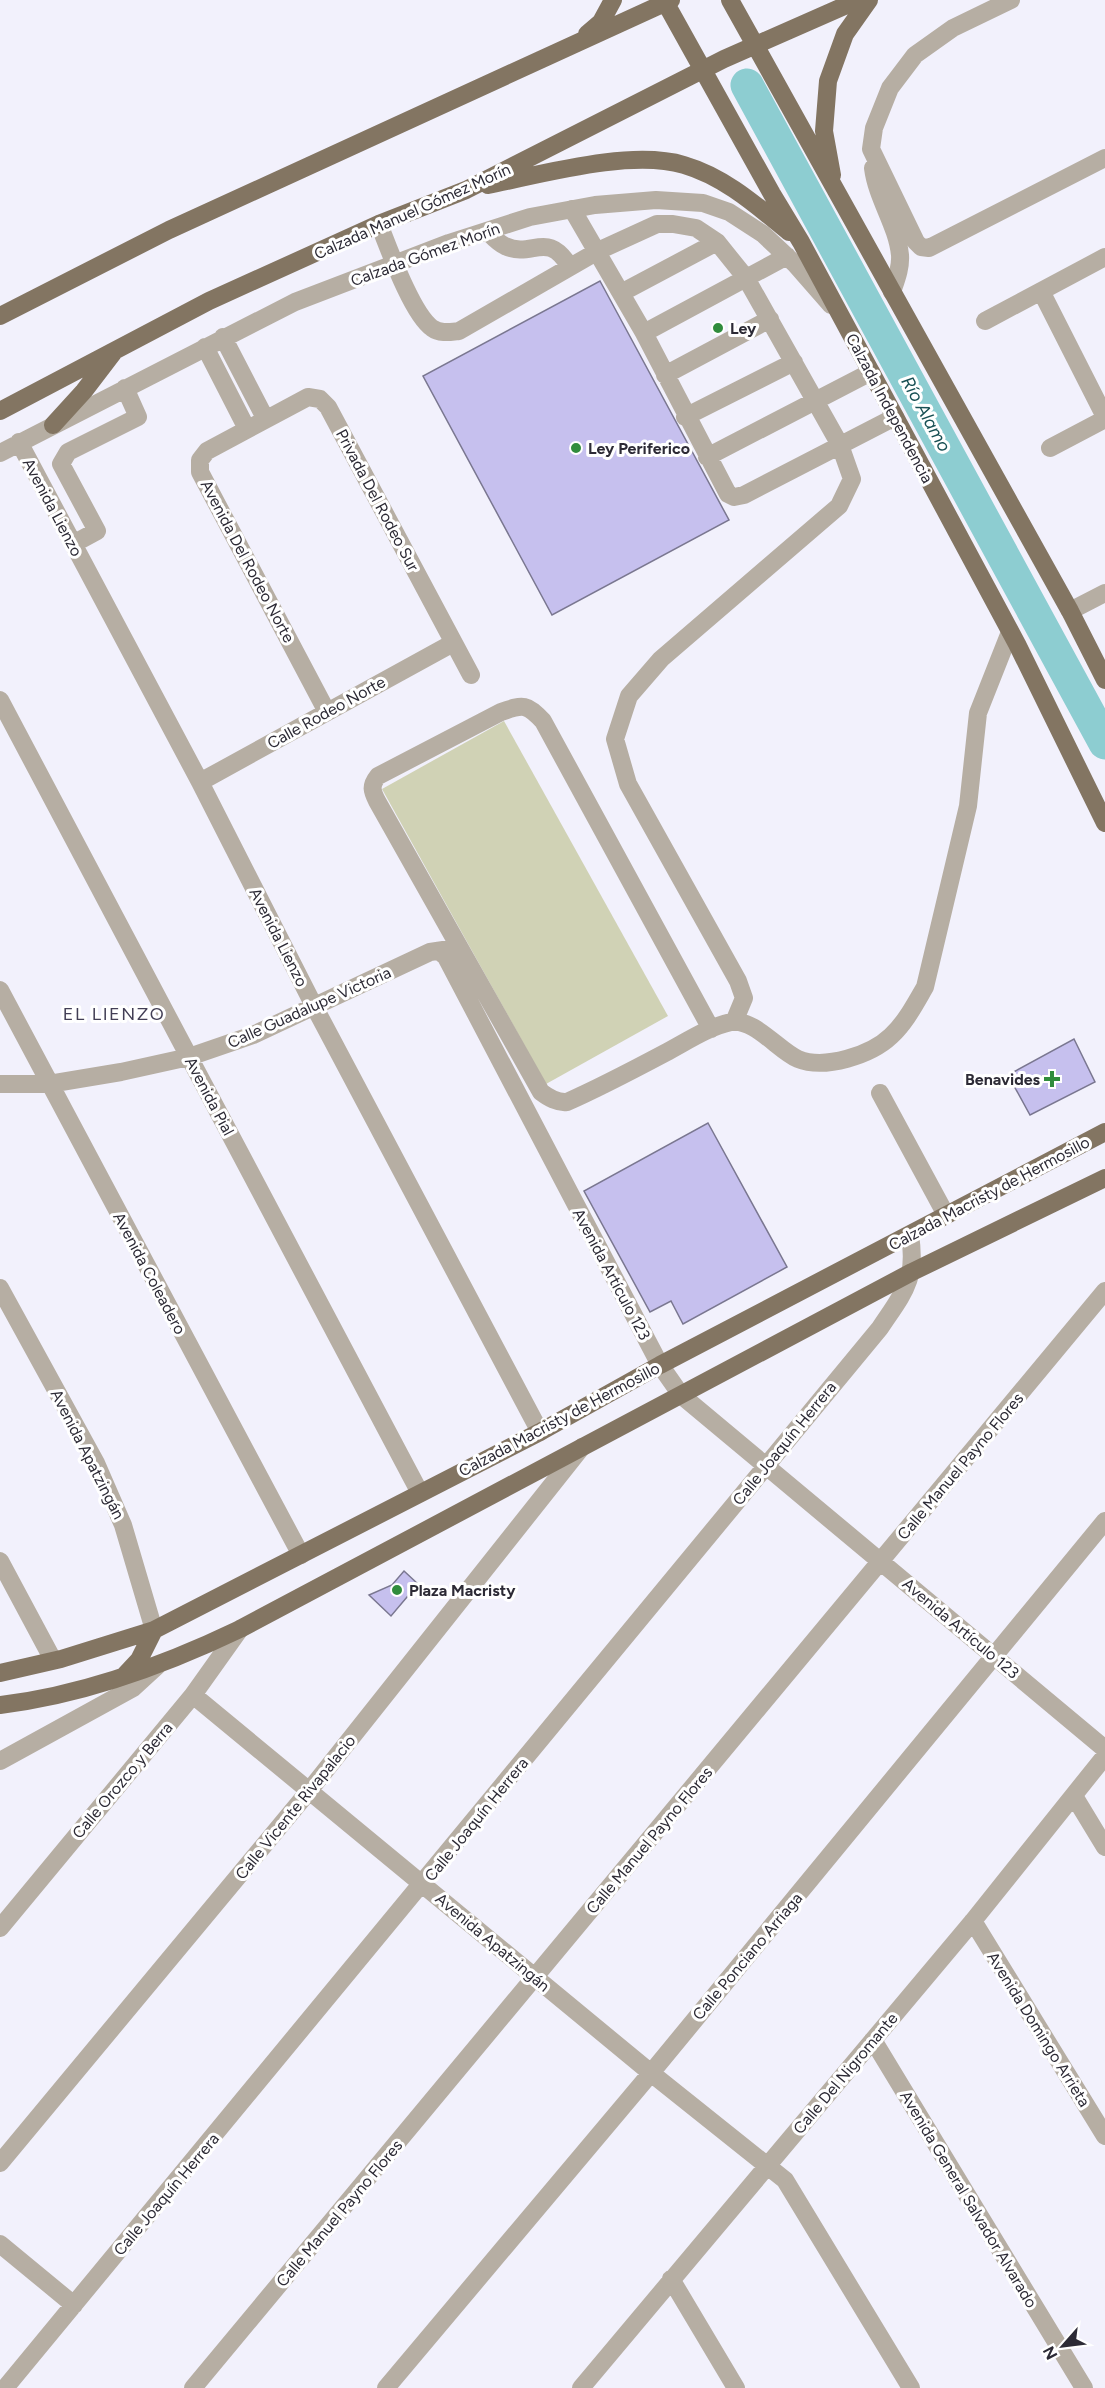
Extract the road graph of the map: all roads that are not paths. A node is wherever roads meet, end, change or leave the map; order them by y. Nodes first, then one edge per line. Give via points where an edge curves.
1 (614, 0) edge
2 (730, 0) edge
3 (858, 0) edge
4 (869, 0) edge
5 (1011, 0) edge
6 (667, 1) edge
7 (573, 46) junction
8 (755, 46) junction
9 (702, 70) junction
10 (871, 149) junction
11 (1105, 158) edge
12 (834, 189) junction
13 (466, 190) junction
14 (572, 209) junction
15 (379, 224) junction
16 (487, 231) junction
17 (717, 242) junction
18 (801, 243) junction
19 (598, 251) junction
20 (786, 256) junction
21 (1105, 257) edge
22 (395, 263) junction
23 (570, 267) junction
24 (746, 278) junction
25 (1041, 291) junction
26 (892, 292) junction
27 (621, 293) junction
28 (0, 316) edge
29 (842, 318) junction
30 (770, 319) junction
31 (985, 321) dead end
32 (644, 333) junction
33 (223, 337) junction
34 (205, 346) junction
35 (116, 349) junction
36 (794, 362) junction
37 (871, 372) junction
38 (665, 375) junction
39 (125, 388) junction
40 (816, 400) junction
41 (0, 411) edge
42 (686, 417) junction
43 (895, 417) junction
44 (266, 418) junction
45 (1105, 418) edge
46 (53, 425) junction
47 (247, 429) junction
48 (19, 442) junction
49 (840, 445) junction
50 (1050, 448) dead end
51 (0, 453) edge
52 (68, 453) junction
53 (707, 457) junction
54 (73, 544) junction
55 (1105, 593) edge
56 (1070, 611) junction
57 (1010, 632) junction
58 (453, 643) junction
59 (471, 675) dead end
60 (1105, 680) edge
61 (0, 700) edge
62 (327, 712) junction
63 (200, 782) junction
64 (1105, 823) edge
65 (439, 951) junction
66 (460, 951) junction
67 (0, 990) edge
68 (314, 1006) junction
69 (734, 1022) junction
70 (711, 1029) junction
71 (189, 1057) junction
72 (0, 1084) edge
73 (49, 1084) junction
74 (880, 1093) dead end
75 (1105, 1132) edge
76 (1105, 1178) edge
77 (946, 1215) junction
78 (910, 1235) junction
79 (912, 1272) junction
80 (0, 1288) edge
81 (1105, 1291) edge
82 (660, 1365) junction
83 (681, 1395) junction
84 (540, 1432) junction
85 (583, 1446) junction
86 (767, 1465) junction
87 (420, 1493) junction
88 (1105, 1521) edge
89 (301, 1555) junction
90 (881, 1560) junction
91 (0, 1562) edge
92 (240, 1629) junction
93 (154, 1630) junction
94 (994, 1657) junction
95 (53, 1660) junction
96 (157, 1666) junction
97 (0, 1672) edge
98 (124, 1676) junction
99 (192, 1695) junction
100 (0, 1705) edge
101 (1105, 1749) edge
102 (1105, 1756) edge
103 (0, 1761) edge
104 (309, 1791) junction
105 (1074, 1796) junction
106 (1105, 1847) edge
107 (422, 1884) junction
108 (973, 1921) junction
109 (0, 1928) edge
110 (535, 1977) junction
111 (873, 2040) junction
112 (651, 2073) junction
113 (1105, 2136) edge
114 (0, 2163) edge
115 (766, 2166) junction
116 (0, 2244) edge
117 (671, 2279) junction
118 (74, 2305) junction
119 (5, 2388) edge
120 (194, 2388) edge
121 (386, 2388) edge
122 (581, 2388) edge
123 (736, 2388) edge
124 (911, 2388) edge
125 (1084, 2388) edge

1 - 7 main road via 601,22
2 - 8 main road
3 - 8 main road, Calzada Manuel Gómez Morín
4 - 12 main road via 845,34 828,81 824,131
5 - 10 street via 953,28 915,55 890,88 874,128
6 - 7 main road
6 - 9 main road, Calzada Independencia
7 - 28 main road via 169,230
8 - 9 main road, Calzada Manuel Gómez Morín
8 - 12 main road
9 - 13 main road, Calzada Manuel Gómez Morín
9 - 18 main road, Calzada Independencia
10 - 11 street via 916,242 924,248 961,233
10 - 26 street via 876,188 900,256
12 - 26 main road
13 - 15 main road, Calzada Manuel Gómez Morín
13 - 18 main road via 606,162 684,165 746,196
14 - 16 street, Calzada Gómez Morín
14 - 19 street
14 - 20 street, Calzada Gómez Morín via 656,201 703,203 729,212 763,234
15 - 22 street
15 - 35 main road, Calzada Manuel Gómez Morín
16 - 22 street, Calzada Gómez Morín
16 - 23 street via 512,249 546,246 563,255
17 - 19 street via 696,228 657,224
17 - 24 street
17 - 27 street
18 - 29 main road, Calzada Independencia
19 - 23 street
19 - 27 street
20 - 24 street
20 - 29 street, Calzada Gómez Morín
21 - 25 street
22 - 23 street via 420,315 443,333 459,331
22 - 33 street, Calzada Gómez Morín via 295,302
24 - 30 street
24 - 32 street
25 - 31 street
25 - 45 street
26 - 56 main road
27 - 32 street
29 - 37 main road, Calzada Independencia
30 - 36 street
30 - 38 street
32 - 38 street
33 - 34 street, Calzada Gómez Morín
33 - 44 street
34 - 39 street, Calzada Gómez Morín
34 - 47 street
35 - 41 main road, Calzada Manuel Gómez Morín
35 - 46 main road
36 - 40 street
36 - 42 street
37 - 40 street
37 - 43 main road, Calzada Independencia
38 - 42 street
39 - 46 street, Calzada Gómez Morín
39 - 52 street via 138,417
40 - 49 street
40 - 53 street
42 - 53 street
43 - 49 street
43 - 57 main road, Calzada Independencia
44 - 47 street, Privada Del Rodeo Sur
44 - 58 street, Privada Del Rodeo Sur via 308,397 320,399 328,407
45 - 50 street
46 - 48 street, Calzada Gómez Morín
46 - 52 street
47 - 62 street, Avenida Del Rodeo Norte via 207,451 200,460 200,472
48 - 51 street, Calzada Gómez Morín
48 - 54 street, Avenida Lienzo
49 - 53 street via 734,497 724,489
49 - 69 street via 852,478 838,506 660,659 629,696 615,739 628,784 738,981 744,998
52 - 54 street via 61,464 97,531
54 - 63 street, Avenida Lienzo
55 - 56 street
56 - 60 main road
57 - 64 main road, Calzada Independencia
57 - 69 street via 978,713 968,806 925,987 912,1010 891,1037 853,1058 820,1064 797,1059 749,1025
58 - 59 street, Privada Del Rodeo Sur
58 - 62 street, Calle Rodeo Norte
61 - 71 street, Avenida Pial
62 - 63 street, Calle Rodeo Norte
63 - 68 street, Avenida Lienzo
65 - 66 street, Calle Guadalupe Victoria
65 - 68 street, Calle Guadalupe Victoria
65 - 82 street, Avenida Artículo 123 via 447,957
66 - 70 street via 541,1092 561,1103 605,1085
66 - 70 street via 377,801 372,783 378,776 501,712 530,707 543,721
67 - 73 street, Avenida Coleadero
68 - 71 street, Calle Guadalupe Victoria via 253,1035
68 - 84 street, Avenida Lienzo
69 - 70 street
71 - 73 street, Calle Guadalupe Victoria
71 - 87 street, Avenida Pial
72 - 73 street, Calle Guadalupe Victoria
73 - 89 street, Avenida Coleadero
74 - 77 street
75 - 77 main road, Calzada Macristy de Hermosillo
76 - 79 main road, Calzada Macristy de Hermosillo
77 - 78 main road, Calzada Macristy de Hermosillo
78 - 79 street, Calle Joaquín Herrera
78 - 82 main road, Calzada Macristy de Hermosillo
79 - 83 main road, Calzada Macristy de Hermosillo
79 - 86 street, Calle Joaquín Herrera via 880,1328
80 - 93 street, Avenida Apatzingán via 100,1473 123,1525
81 - 90 street, Calle Manuel Payno Flores
82 - 83 street, Avenida Artículo 123
82 - 84 main road, Calzada Macristy de Hermosillo
83 - 85 main road, Calzada Macristy de Hermosillo
83 - 86 street, Avenida Artículo 123
84 - 87 main road, Calzada Macristy de Hermosillo
85 - 92 main road, Calzada Macristy de Hermosillo
85 - 104 street, Calle Vicente Rivapalacio
86 - 90 street, Avenida Artículo 123
86 - 107 street, Calle Joaquín Herrera
87 - 89 main road, Calzada Macristy de Hermosillo
88 - 94 street, Calle Ponciano Arriaga
89 - 93 main road, Calzada Macristy de Hermosillo
90 - 94 street, Avenida Artículo 123
90 - 110 street, Calle Manuel Payno Flores
91 - 95 street
92 - 96 main road, Calzada Macristy de Hermosillo
92 - 99 street, Calle Orozco y Berra
93 - 95 main road, Calzada Macristy de Hermosillo
93 - 98 main road via 139,1660
94 - 101 street, Avenida Artículo 123
94 - 112 street, Calle Ponciano Arriaga
95 - 97 main road, Calzada Macristy de Hermosillo
96 - 98 main road, Calzada Macristy de Hermosillo
96 - 103 street via 133,1688
98 - 100 main road, Calzada Macristy de Hermosillo via 67,1693
99 - 104 street, Avenida Apatzingán
99 - 109 street, Calle Orozco y Berra
102 - 105 street, Calle Del Nigromante
104 - 107 street, Avenida Apatzingán
104 - 114 street, Calle Vicente Rivapalacio
105 - 106 street
105 - 108 street, Calle Del Nigromante
107 - 110 street, Avenida Apatzingán
107 - 118 street, Calle Joaquín Herrera
108 - 111 street, Calle Del Nigromante
108 - 113 street, Avenida Domingo Arrieta
110 - 112 street, Avenida Apatzingán
110 - 120 street, Calle Manuel Payno Flores
111 - 115 street, Calle Del Nigromante
111 - 125 street, Avenida General Salvador Alvarado
112 - 115 street, Avenida Apatzingán
112 - 121 street, Calle Ponciano Arriaga
115 - 117 street, Calle Del Nigromante
115 - 124 street, Avenida Apatzingán via 785,2180
116 - 118 street
117 - 122 street, Calle Del Nigromante
117 - 123 street
118 - 119 street, Calle Joaquín Herrera

